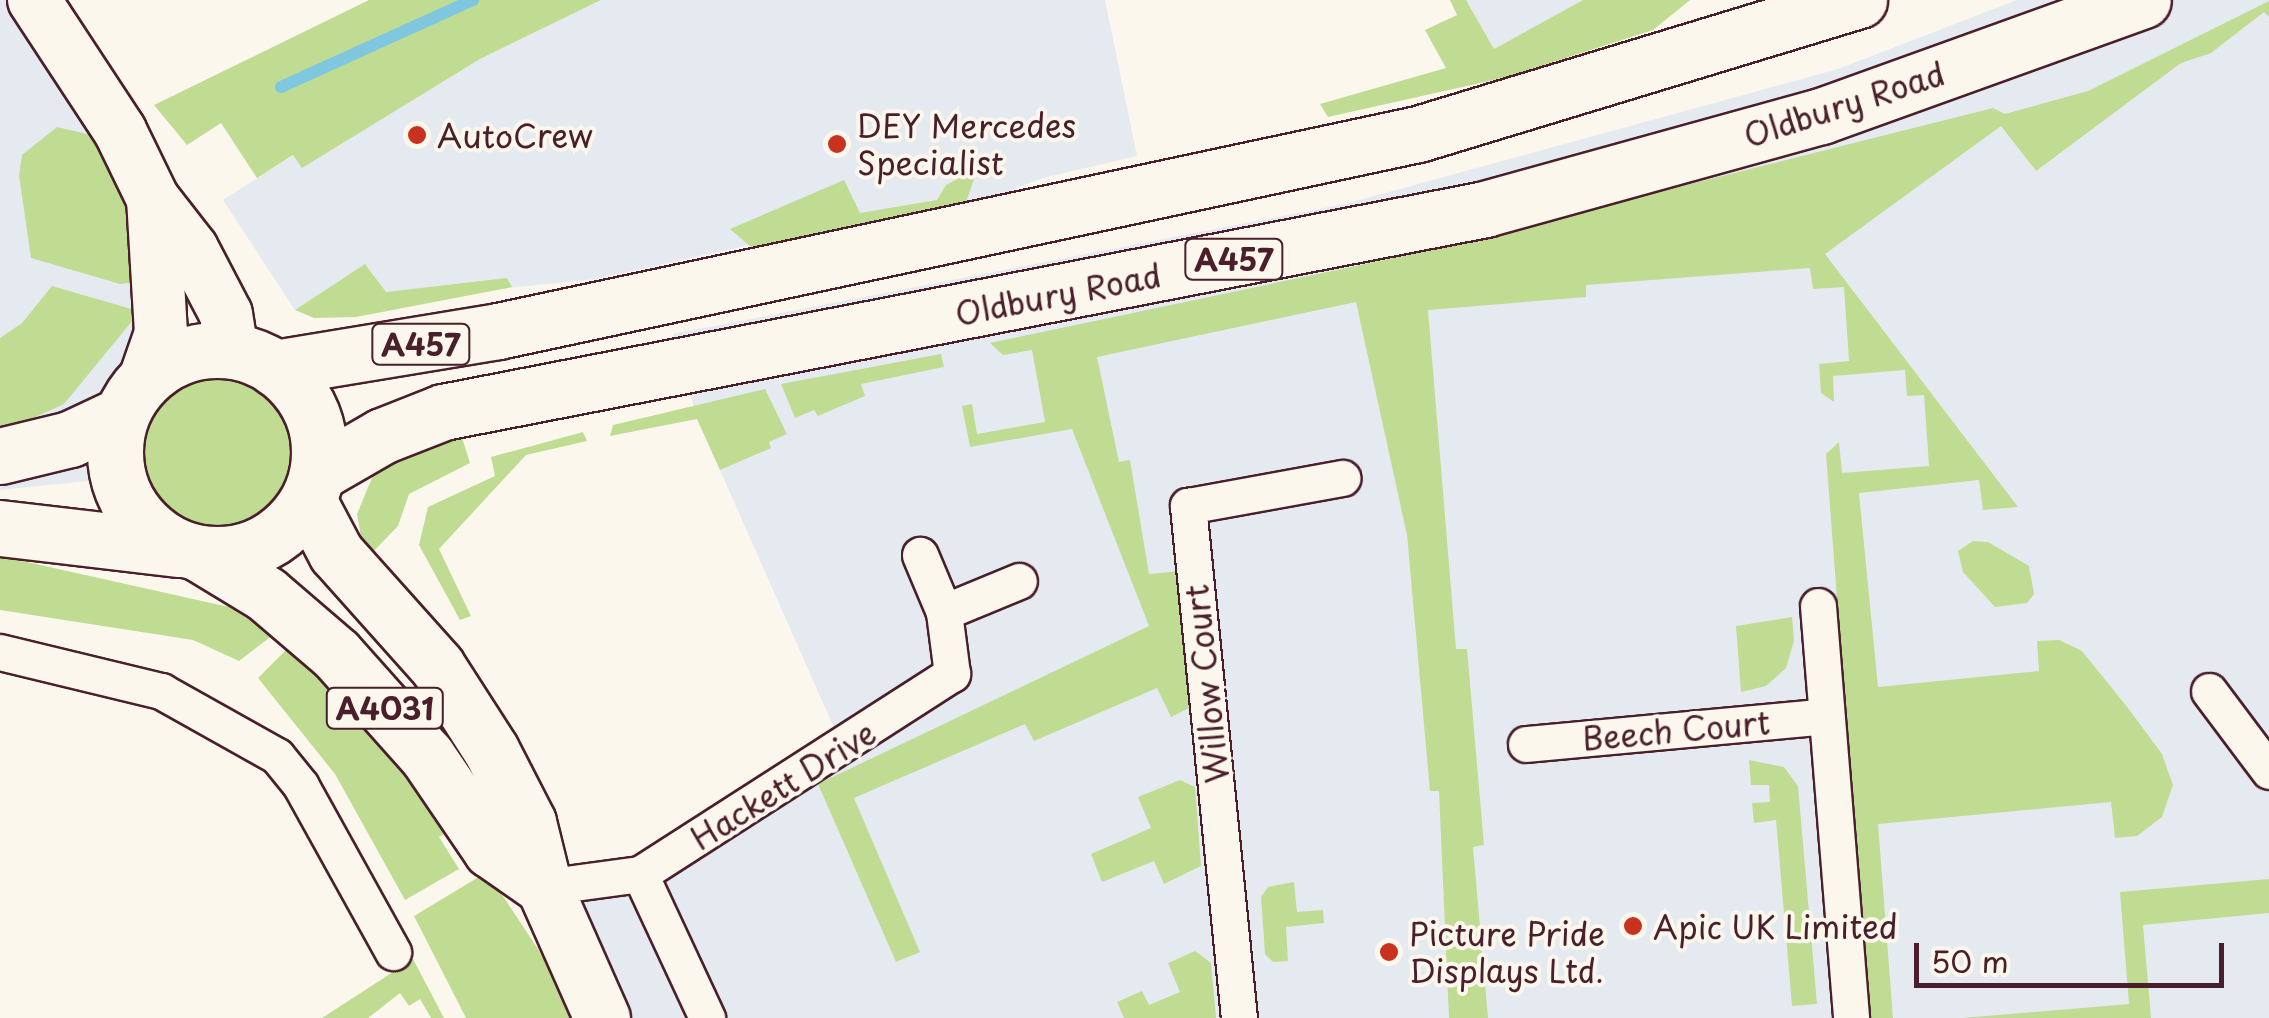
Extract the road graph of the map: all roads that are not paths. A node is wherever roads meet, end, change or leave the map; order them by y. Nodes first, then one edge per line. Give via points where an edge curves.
1 (34, 0) edge
2 (1859, 0) edge
3 (2143, 0) edge
4 (1764, 16) edge
5 (153, 199) junction
6 (254, 359) junction
7 (133, 397) junction
8 (0, 456) edge
9 (1342, 478) dead end
10 (313, 487) junction
11 (0, 528) edge
12 (190, 552) junction
13 (920, 555) dead end
14 (1019, 581) dead end
15 (1818, 606) dead end
16 (944, 612) junction
17 (0, 652) edge
18 (2209, 691) dead end
19 (1826, 716) junction
20 (1526, 744) dead end
21 (2269, 770) edge
22 (640, 874) junction
23 (544, 887) junction
24 (394, 952) dead end
25 (602, 1018) edge
26 (708, 1018) edge
27 (1239, 1018) edge
28 (1851, 1018) edge

1 - 5 street via 120,131
2 - 4 main road, A457
3 - 10 main road, Oldbury Road / A457 via 1821,116 1485,209 443,412 382,436
4 - 6 main road, A457 via 1418,134 498,331
5 - 6 street
5 - 7 street via 161,332
6 - 7 main road via 185,355
6 - 10 main road via 312,414
7 - 8 main road via 70,438
7 - 12 main road via 114,448 122,494 138,516
9 - 27 street, Willow Court via 1188,506
10 - 12 main road via 269,541 227,555
10 - 23 main road, A4031 via 336,552 437,666 491,750 528,822
11 - 12 main road
12 - 23 main road, A4031 via 266,594 336,654 427,756 491,850
13 - 16 street, Hackett Drive
14 - 16 street
15 - 19 street
16 - 22 street, Hackett Drive via 952,674
17 - 24 street via 161,691 277,756 301,786
18 - 21 street
19 - 20 street, Beech Court
19 - 28 street
22 - 23 street, Hackett Drive
22 - 26 street
23 - 25 main road, A4031

